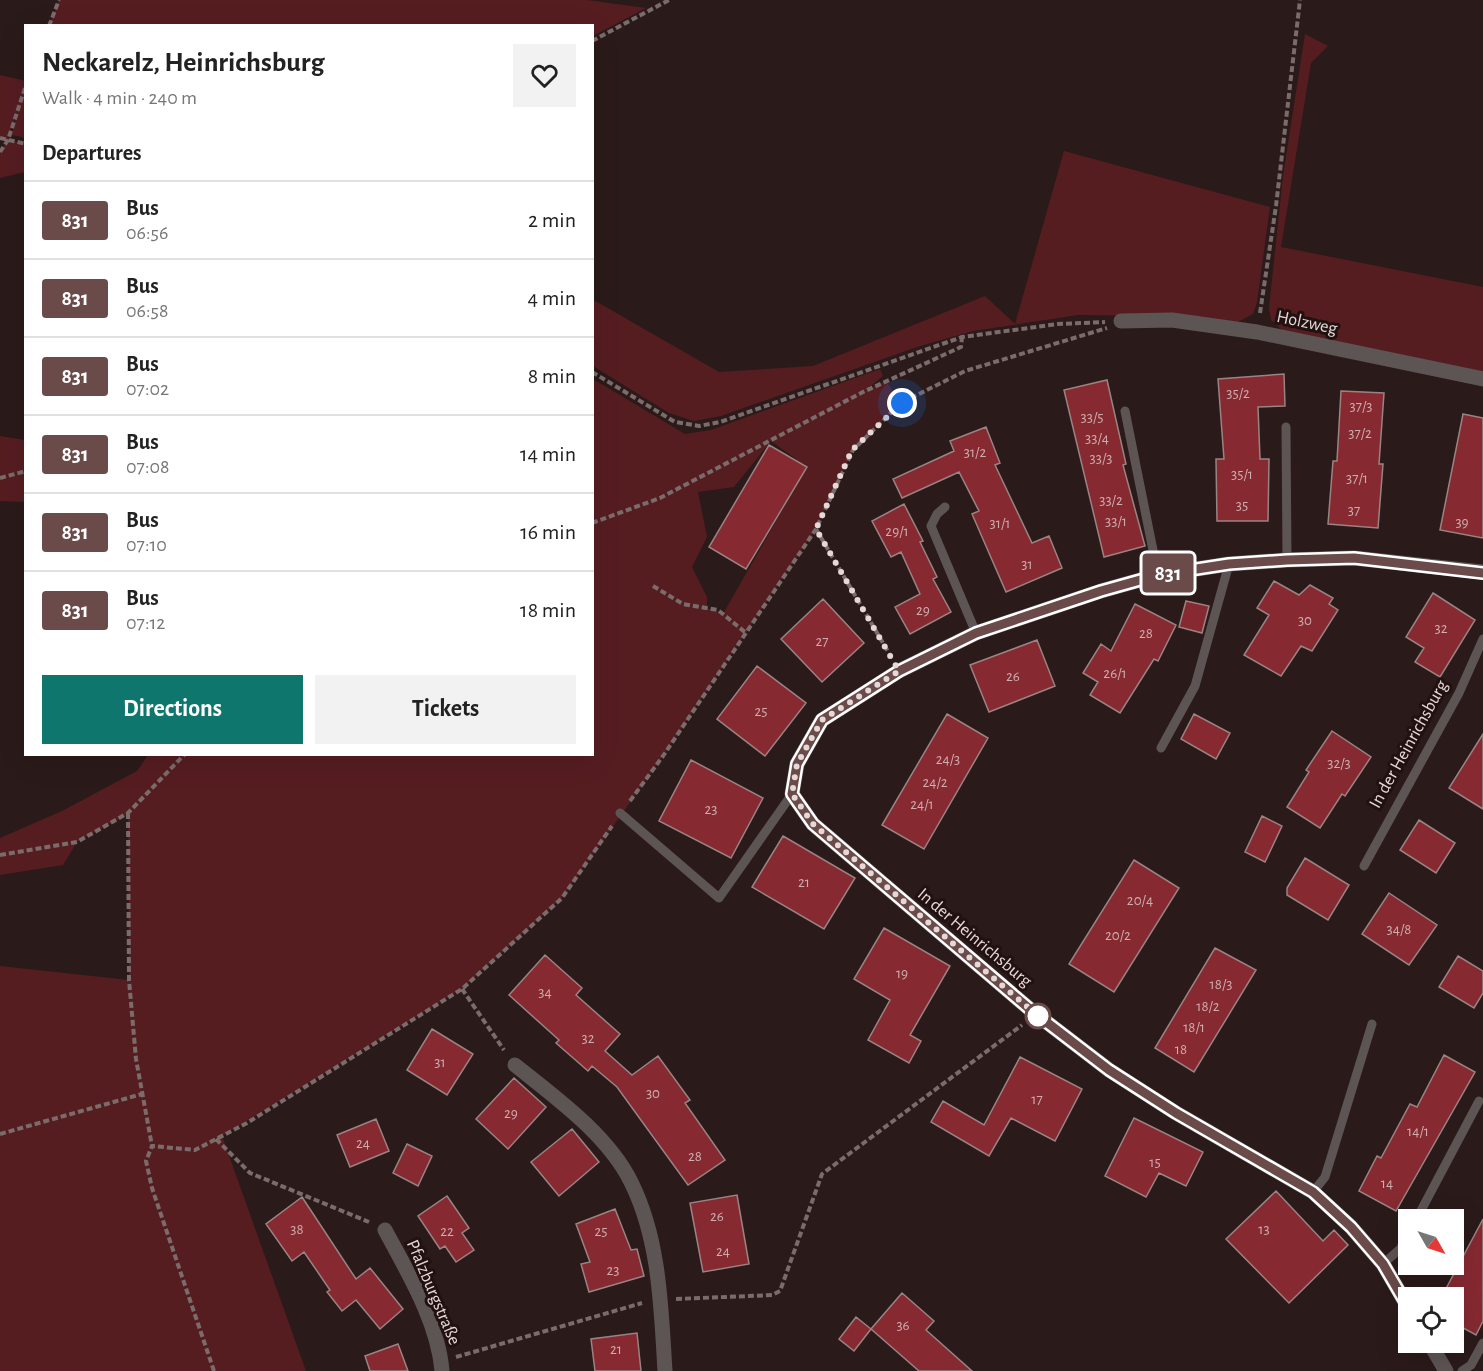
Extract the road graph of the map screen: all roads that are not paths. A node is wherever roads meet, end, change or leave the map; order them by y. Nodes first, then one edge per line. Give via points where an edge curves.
1 (1121, 321) road end
2 (1483, 379) edge
3 (1125, 411) dead end
4 (1286, 427) dead end
5 (945, 507) dead end
6 (1287, 560) junction
7 (1229, 564) junction
8 (1483, 573) edge
9 (1158, 575) junction
10 (976, 633) junction
11 (1483, 639) edge
12 (1161, 748) dead end
13 (792, 794) junction
14 (620, 813) road end
15 (1364, 866) dead end
16 (1372, 1024) dead end
17 (515, 1065) road end
18 (1479, 1101) dead end
19 (1313, 1192) junction
20 (1422, 1209) edge
21 (385, 1230) road end
22 (1398, 1251) edge
23 (1383, 1264) junction
24 (1398, 1290) edge
25 (1483, 1343) edge
26 (1435, 1353) edge
27 (442, 1366) edge
28 (664, 1371) edge
29 (1446, 1371) edge
30 (1462, 1371) edge

1 - 2 street, Holzweg via 1172,320 1257,332
3 - 9 lane
4 - 6 lane
5 - 10 lane via 931,526
6 - 7 street
6 - 8 street via 1354,558
7 - 9 street
7 - 12 lane via 1195,686
9 - 10 street
10 - 13 street via 899,671 822,720 797,764
11 - 15 lane, In der Heinrichsburg via 1460,693
13 - 14 lane via 719,898
13 - 19 street, In der Heinrichsburg via 813,824 1032,1011 1109,1070
16 - 19 lane via 1326,1177
17 - 28 street via 601,1140 631,1181 648,1227 661,1299
18 - 20 lane
19 - 23 street, In der Heinrichsburg
21 - 27 street, Pfalzburgstraße via 409,1274 437,1341
22 - 23 lane
23 - 24 street, In der Heinrichsburg
25 - 30 lane via 1471,1365
26 - 29 street

